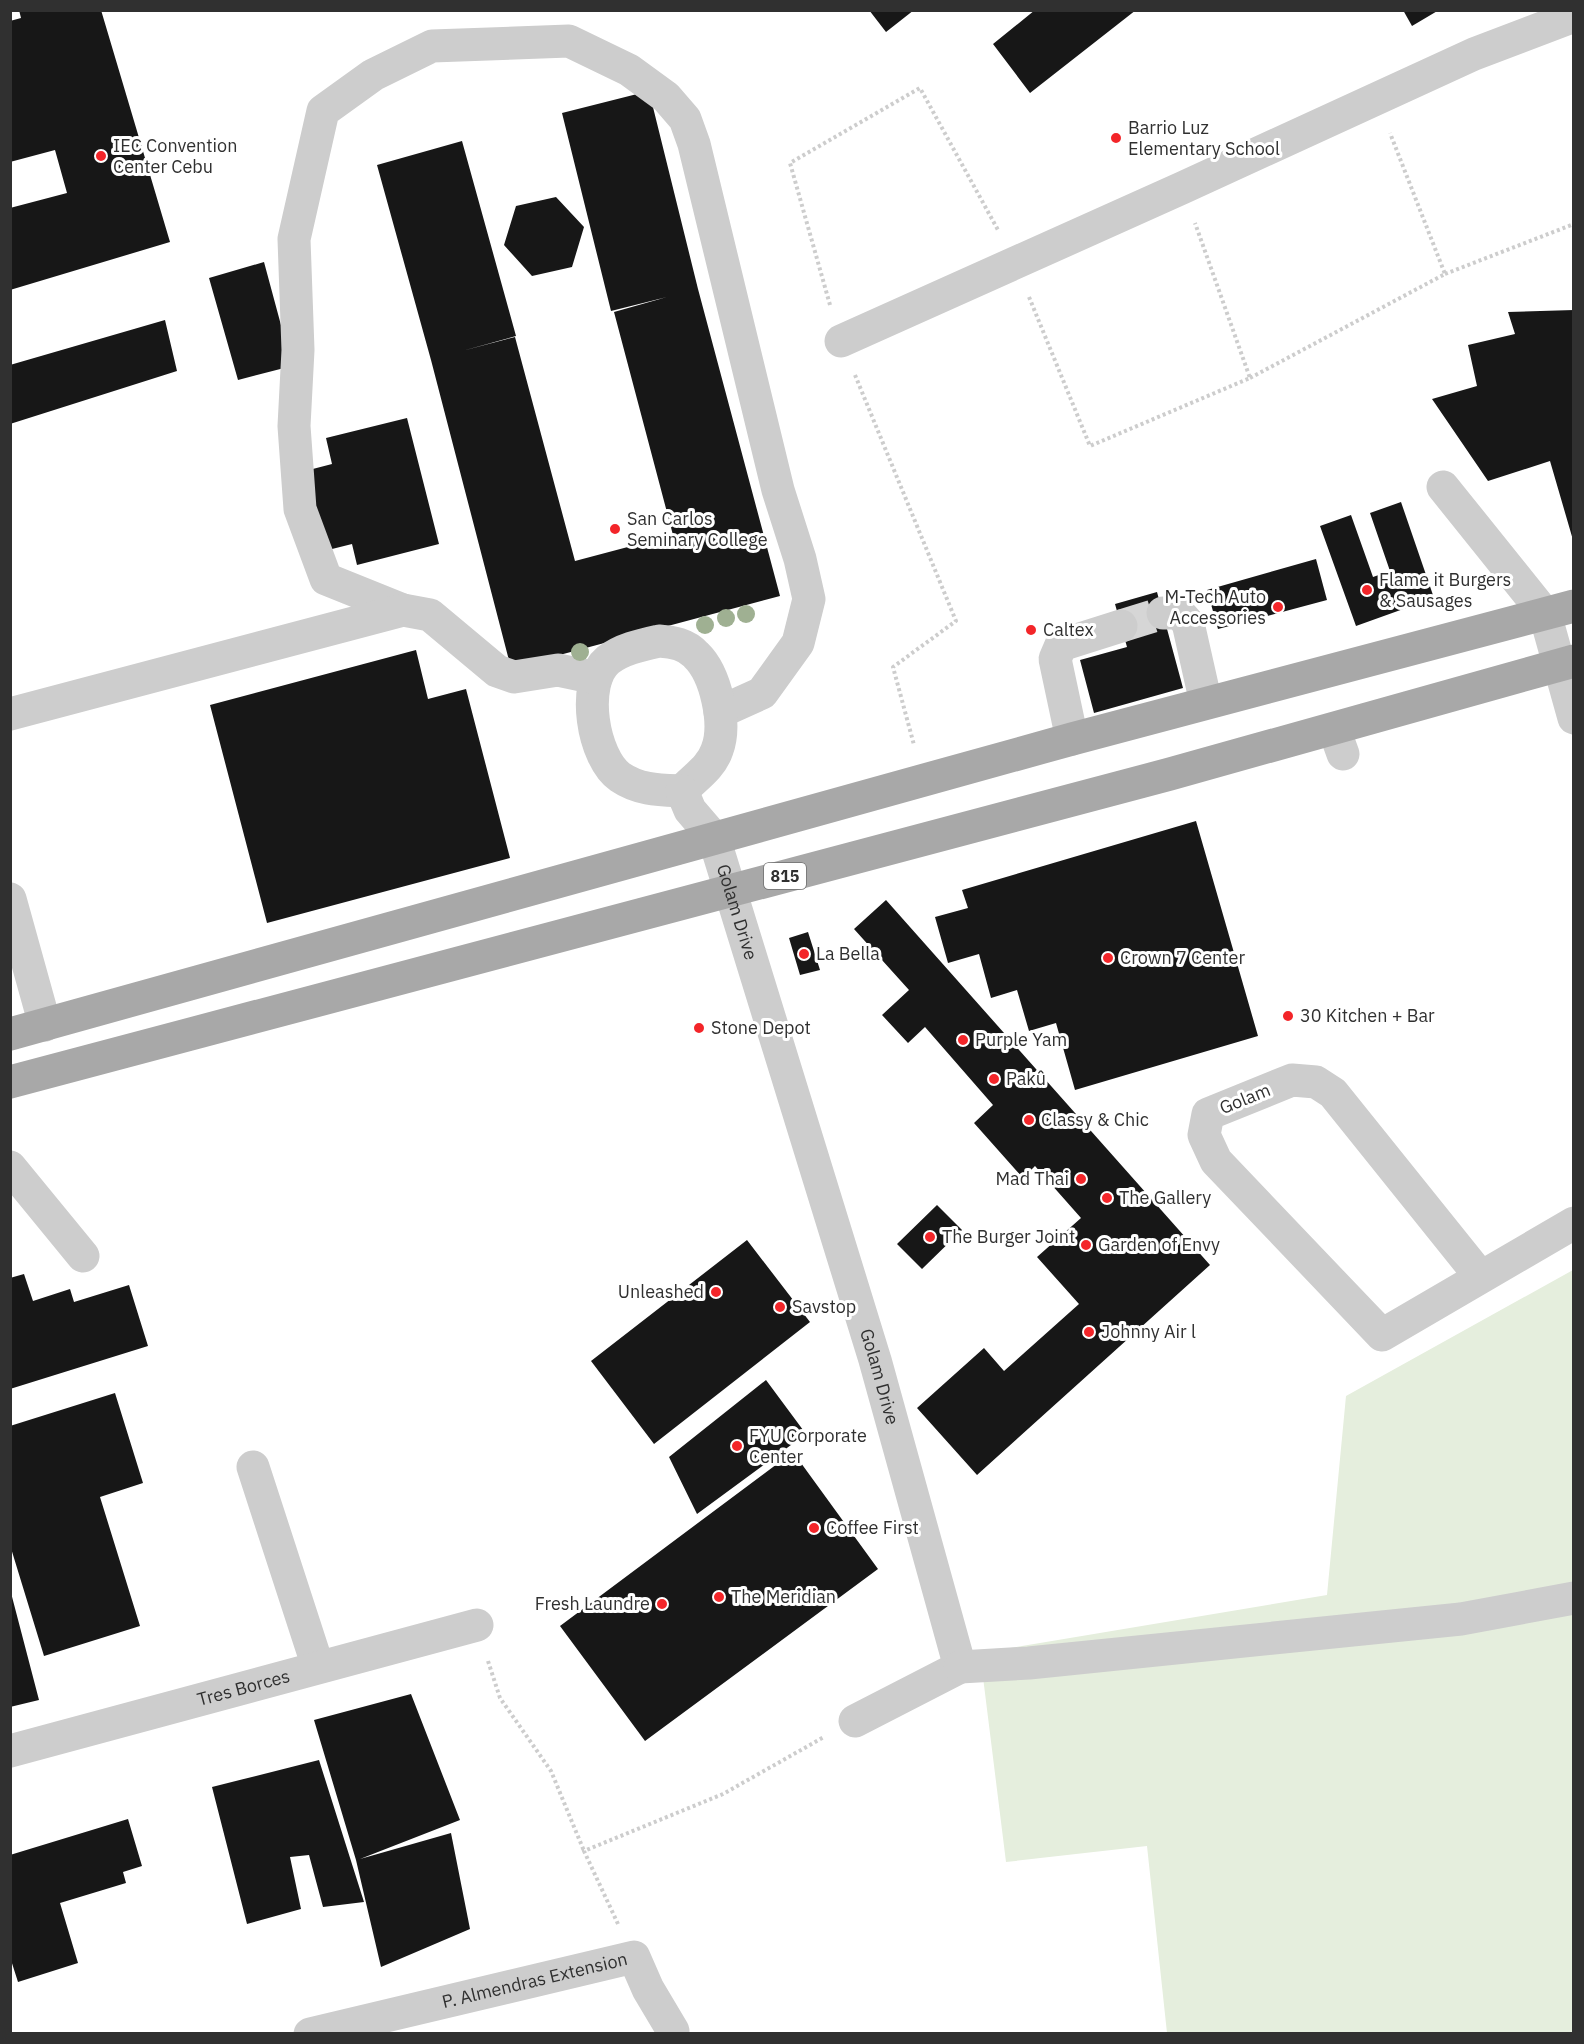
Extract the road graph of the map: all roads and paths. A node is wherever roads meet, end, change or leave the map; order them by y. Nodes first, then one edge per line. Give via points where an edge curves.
1 (1574, 16) edge
2 (1377, 98) junction
3 (790, 163) dead end
4 (1574, 224) edge
5 (1445, 274) junction
6 (841, 341) junction
7 (1250, 378) dead end
8 (1443, 487) dead end
9 (403, 610) junction
10 (1559, 610) edge
11 (1163, 613) tunnel mouth
12 (1121, 626) tunnel mouth
13 (1566, 663) edge
14 (596, 678) junction
15 (1206, 703) junction
16 (720, 712) junction
17 (10, 714) edge
18 (1574, 718) edge
19 (1072, 738) junction
20 (924, 781) junction
21 (682, 791) junction
22 (714, 838) junction
23 (729, 891) junction
24 (10, 899) edge
25 (21, 968) edge
26 (45, 1025) junction
27 (10, 1034) edge
28 (10, 1082) edge
29 (10, 1167) edge
30 (1574, 1223) edge
31 (83, 1256) dead end
32 (1480, 1276) junction
33 (253, 1467) dead end
34 (1574, 1598) edge
35 (477, 1625) joint
36 (318, 1667) junction
37 (960, 1667) junction
38 (855, 1721) joint
39 (10, 1751) edge
40 (585, 1851) junction
41 (634, 1957) junction
42 (673, 2031) dead end
43 (310, 2034) edge

1 - 2 street via 1474,54
2 - 5 path
2 - 6 street
3 - 6 path
4 - 5 path
5 - 7 path
6 - 20 path via 956,621 893,667
8 - 10 street
9 - 14 street via 430,615 496,671 514,677 558,670
9 - 16 street via 326,579 300,509 294,426 298,350 294,238 322,111 373,75 432,46 569,41 629,70 686,119 778,490 800,559 809,599 798,644 762,693
9 - 17 street
10 - 13 street
10 - 15 main road
11 - 15 street via 1179,613 1188,623
12 - 19 street via 1061,645 1058,650 1055,659
13 - 18 street
13 - 23 main road, 815 via 1339,742
14 - 16 street via 606,661 622,652 659,640 678,643 695,653 708,669
14 - 21 street via 592,697 598,742 605,761 618,776 635,786
15 - 19 main road
16 - 21 street via 722,731 717,751 707,768
19 - 20 main road
20 - 22 main road
21 - 22 street via 690,810
22 - 23 street, Golam Drive
22 - 26 main road
23 - 28 main road, 815
23 - 37 street, Golam Drive via 875,1360
24 - 25 street
25 - 26 street
26 - 27 main road
29 - 31 street
30 - 32 street
32 - 32 street, Golam via 1382,1335 1216,1161 1204,1135 1208,1114 1292,1080 1316,1082 1333,1093
33 - 36 street
34 - 37 street via 1461,1620
35 - 36 street, Tres Borces
35 - 40 path, P. Almendras Extension via 500,1698 551,1772
36 - 39 street, Tres Borces
37 - 38 street
38 - 40 path via 723,1794
40 - 41 path, P. Almendras Extension
41 - 42 street
41 - 43 street, P. Almendras Extension

